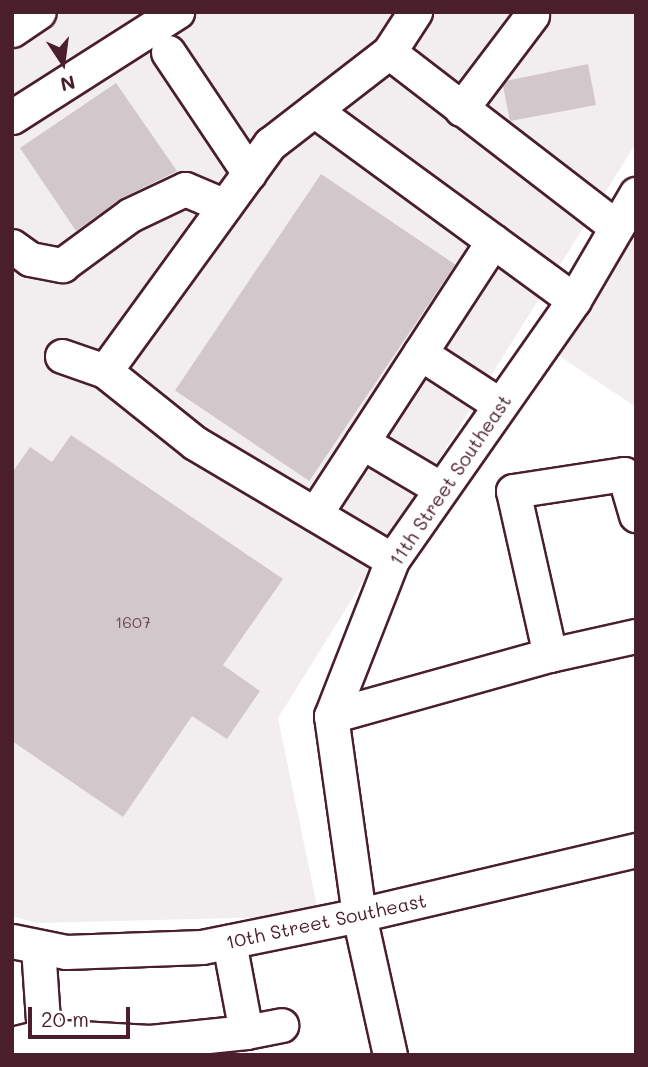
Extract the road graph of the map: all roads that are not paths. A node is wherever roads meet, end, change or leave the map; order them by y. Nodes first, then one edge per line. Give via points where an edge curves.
1 (39, 12) edge
2 (177, 12) edge
3 (531, 15) dead end
4 (399, 26) edge
5 (12, 30) edge
6 (167, 52) dead end
7 (461, 109) junction
8 (314, 110) junction
9 (12, 117) edge
10 (249, 173) junction
11 (636, 194) edge
12 (225, 206) junction
13 (616, 227) junction
14 (493, 241) junction
15 (12, 246) edge
16 (574, 300) junction
17 (420, 354) junction
18 (62, 356) dead end
19 (105, 371) junction
20 (500, 405) junction
21 (362, 442) junction
22 (441, 489) junction
23 (315, 514) junction
24 (636, 515) edge
25 (392, 560) junction
26 (636, 636) edge
27 (550, 655) junction
28 (331, 716) junction
29 (636, 850) edge
30 (359, 915) junction
31 (229, 942) junction
32 (25, 944) edge
33 (281, 1025) dead end
34 (246, 1032) junction
35 (28, 1040) edge
36 (390, 1055) edge

1 - 5 street
2 - 9 street
3 - 7 street
4 - 7 street
4 - 8 street
6 - 10 street
7 - 13 street
8 - 10 street via 270,144
8 - 14 street
10 - 12 street
11 - 13 street, 11th Street Southeast
12 - 15 street via 185,189 131,215 62,265 30,259
12 - 19 street
13 - 16 street, 11th Street Southeast
14 - 16 street
14 - 17 street
16 - 20 street, 11th Street Southeast
17 - 20 street
17 - 21 street
18 - 19 street
19 - 23 street via 195,443
20 - 22 street, 11th Street Southeast
21 - 22 street
21 - 23 street
22 - 25 street, 11th Street Southeast
23 - 25 street
24 - 27 street via 624,474 513,491
25 - 28 street, 11th Street Southeast
26 - 27 street
27 - 28 street
28 - 30 street, 11th Street Southeast
29 - 30 street, 10th Street Southeast
30 - 31 street, 10th Street Southeast
30 - 36 street, 11th Street Southeast
31 - 32 street, 10th Street Southeast via 117,953
31 - 34 street
32 - 35 street
33 - 34 street
34 - 35 street via 150,1042

